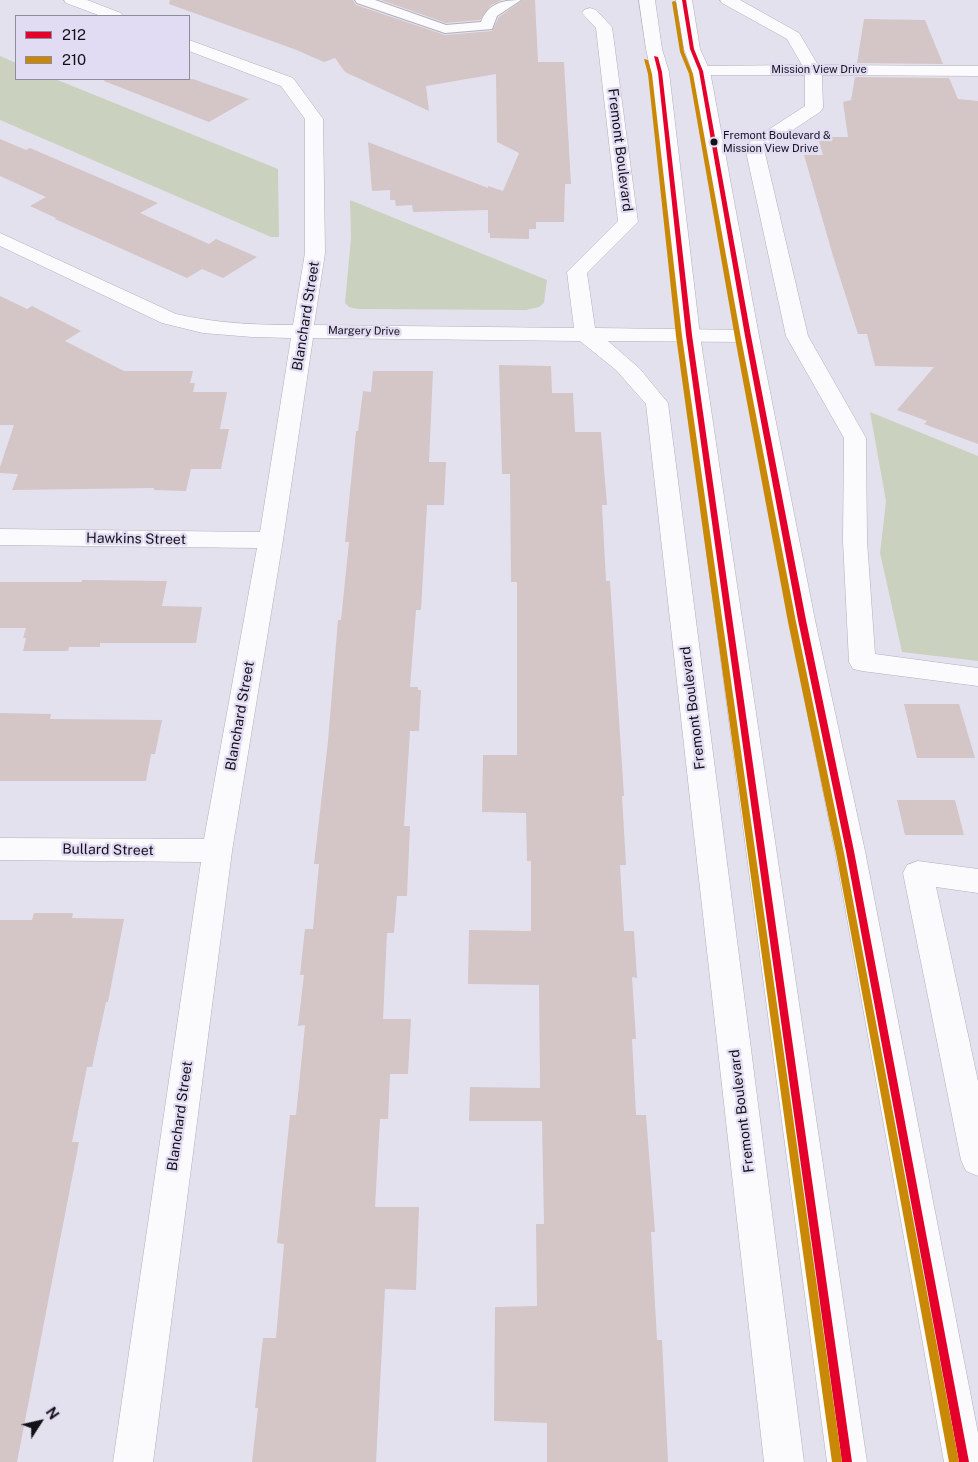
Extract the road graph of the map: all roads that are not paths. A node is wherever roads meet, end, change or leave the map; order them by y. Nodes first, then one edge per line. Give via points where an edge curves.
1 (72, 0) edge
2 (362, 0) edge
3 (514, 0) edge
4 (647, 0) edge
5 (684, 0) edge
6 (728, 0) edge
7 (590, 13) dead end
8 (111, 15) edge
9 (190, 45) edge
10 (813, 70) junction
11 (700, 71) junction
12 (660, 72) junction
13 (978, 72) edge
14 (0, 239) edge
15 (303, 331) junction
16 (585, 334) junction
17 (689, 335) junction
18 (748, 336) junction
19 (0, 537) edge
20 (271, 540) junction
21 (978, 677) edge
22 (0, 849) edge
23 (217, 851) junction
24 (978, 881) edge
25 (978, 1160) edge
26 (133, 1462) edge
27 (784, 1462) edge
28 (847, 1462) edge
29 (964, 1462) edge

1 - 8 street
2 - 3 lane via 444,28 487,26 491,14
4 - 12 street
5 - 11 street via 692,50
6 - 10 street via 793,36
7 - 16 street, Fremont Boulevard via 604,27 628,222 577,272
9 - 15 street, Blanchard Street via 287,82 314,119 315,253
10 - 11 street, Mission View Drive
10 - 13 street, Mission View Drive
10 - 21 street via 814,108 754,147 797,336 855,438 855,541 862,662
11 - 12 street, Mission View Drive
11 - 18 street
12 - 17 street
14 - 15 street, Margery Drive via 169,319 203,327
15 - 16 street, Margery Drive
15 - 20 street, Blanchard Street
16 - 17 street, Margery Drive
16 - 27 street, Fremont Boulevard via 619,359 657,403
17 - 18 street, Margery Drive
17 - 28 street
18 - 29 street via 850,851
19 - 20 street, Hawkins Street
20 - 23 street, Blanchard Street
22 - 23 street, Bullard Street
23 - 26 street, Blanchard Street
24 - 25 street via 918,873

